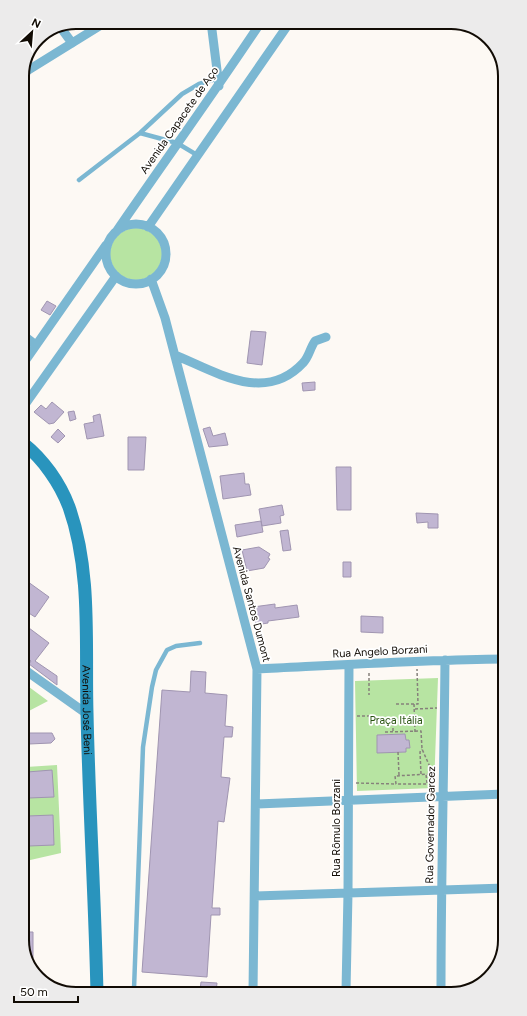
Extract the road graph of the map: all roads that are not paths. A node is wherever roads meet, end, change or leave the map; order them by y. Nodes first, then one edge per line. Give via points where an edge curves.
1 (95, 29) edge
2 (211, 29) edge
3 (256, 29) edge
4 (285, 29) edge
5 (63, 31) edge
6 (72, 43) junction
7 (30, 69) edge
8 (219, 82) junction
9 (140, 133) junction
10 (177, 143) junction
11 (197, 155) junction
12 (79, 180) dead end
13 (148, 227) junction
14 (116, 232) junction
15 (108, 242) junction
16 (116, 276) junction
17 (151, 279) junction
18 (326, 337) dead end
19 (29, 340) edge
20 (36, 345) junction
21 (29, 355) edge
22 (175, 355) junction
23 (29, 399) edge
24 (29, 448) edge
25 (200, 644) dead end
26 (498, 659) edge
27 (445, 660) junction
28 (349, 665) junction
29 (257, 669) junction
30 (29, 673) edge
31 (87, 714) junction
32 (498, 794) edge
33 (444, 797) junction
34 (348, 801) junction
35 (257, 804) junction
36 (498, 888) edge
37 (441, 890) junction
38 (348, 893) junction
39 (255, 896) junction
40 (94, 987) edge
41 (134, 987) edge
42 (253, 987) edge
43 (346, 987) edge
44 (441, 987) edge

1 - 6 street
2 - 8 street
3 - 8 street, Avenida Capacete de Aço
4 - 11 street
5 - 6 street
6 - 7 street
8 - 9 lane via 199,84 182,94
8 - 10 street, Avenida Capacete de Aço
9 - 10 lane
9 - 12 lane
10 - 11 lane
10 - 14 street, Avenida Capacete de Aço
11 - 13 street
13 - 14 street via 131,224
13 - 17 street via 161,239 166,257 158,274
14 - 15 street
15 - 16 street via 107,260
15 - 20 street
16 - 17 street via 133,284
16 - 23 street
17 - 22 street, Avenida Santos Dumont
18 - 22 street via 315,341 307,358 298,368 269,384 245,382
19 - 20 street
20 - 21 street
22 - 29 street, Avenida Santos Dumont
24 - 31 main road, Avenida José Beni via 56,480 69,506 81,553
25 - 41 lane via 176,646 167,650 156,670 152,687 143,747
26 - 27 street, Rua Angelo Borzani
27 - 28 street, Rua Angelo Borzani
27 - 33 street, Rua Governador Garcez
28 - 29 street, Rua Angelo Borzani
28 - 34 street, Rua Rômulo Borzani
29 - 35 street, Avenida Santos Dumont
30 - 31 street
31 - 40 main road, Avenida José Beni
32 - 33 street
33 - 34 street
33 - 37 street, Rua Governador Garcez
34 - 35 street
34 - 38 street, Rua Rômulo Borzani
35 - 39 street, Avenida Santos Dumont
36 - 37 street
37 - 38 street
37 - 44 street, Rua Governador Garcez
38 - 39 street
38 - 43 street, Rua Rômulo Borzani
39 - 42 street, Avenida Santos Dumont

